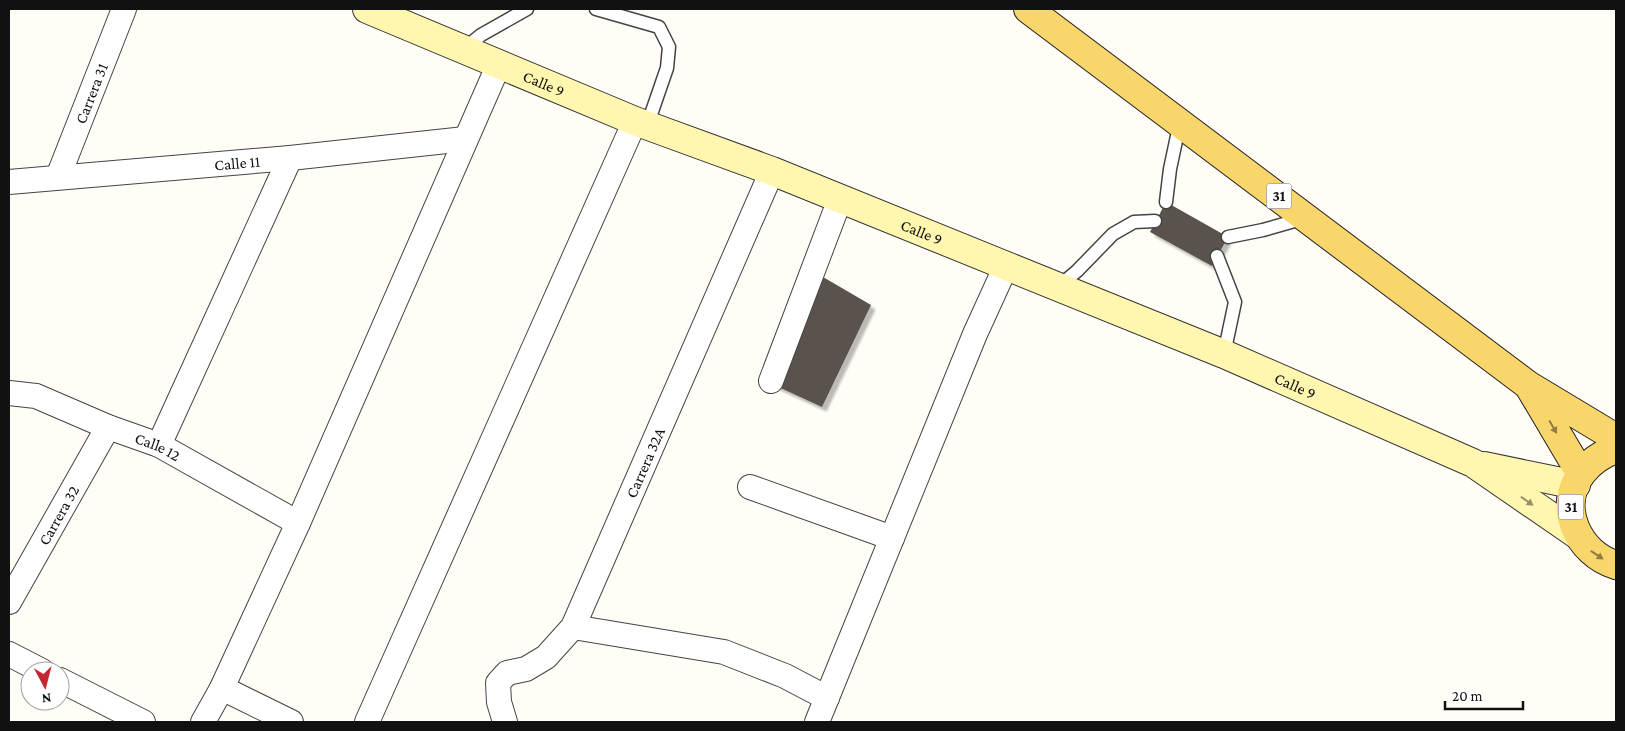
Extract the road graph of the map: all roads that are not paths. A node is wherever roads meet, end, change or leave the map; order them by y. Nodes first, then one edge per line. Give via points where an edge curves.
1 (124, 9) edge
2 (367, 9) edge
3 (527, 9) edge
4 (596, 9) edge
5 (1028, 9) edge
6 (464, 49) junction
7 (499, 64) junction
8 (1180, 122) junction
9 (641, 124) junction
10 (465, 139) junction
11 (290, 158) junction
12 (772, 171) junction
13 (58, 176) junction
14 (9, 182) edge
15 (840, 199) junction
16 (1166, 202) dead end
17 (1307, 217) junction
18 (1155, 221) dead end
19 (1228, 237) dead end
20 (1217, 256) dead end
21 (1006, 266) junction
22 (1058, 286) junction
23 (1224, 354) junction
24 (771, 381) dead end
25 (1528, 385) junction
26 (9, 393) edge
27 (108, 427) junction
28 (1616, 438) edge
29 (159, 445) junction
30 (1616, 449) edge
31 (1473, 463) junction
32 (1578, 479) junction
33 (750, 487) dead end
34 (298, 523) junction
35 (1578, 536) junction
36 (892, 538) junction
37 (1616, 564) edge
38 (9, 602) edge
39 (573, 627) junction
40 (9, 654) edge
41 (23, 661) edge
42 (70, 685) edge
43 (222, 688) junction
44 (827, 698) junction
45 (143, 722) edge
46 (203, 722) edge
47 (291, 722) edge
48 (367, 722) edge
49 (505, 722) edge
50 (817, 722) edge

1 - 13 street, Carrera 31
2 - 6 street, Calle 9
3 - 6 lane via 481,35
4 - 9 lane via 659,27 668,47 667,68
5 - 8 main road, 31
6 - 7 street, Calle 9
7 - 9 street, Calle 9
7 - 10 street
8 - 16 lane
8 - 17 main road, 31
9 - 12 street, Calle 9
9 - 48 street
10 - 11 street, Calle 11
10 - 34 street
11 - 13 street, Calle 11
11 - 29 street
12 - 15 street, Calle 9
12 - 39 street, Carrera 32A
13 - 14 street, Calle 11
15 - 21 street, Calle 9
15 - 24 street
17 - 19 lane
17 - 25 main road, 31
18 - 22 lane via 1134,222 1113,234
20 - 23 lane via 1235,302
21 - 22 street, Calle 9
21 - 36 street
22 - 23 street, Calle 9
23 - 31 street, Calle 9
25 - 28 main road, 31
25 -> 32 main road, 31
26 - 27 street, Calle 12 via 36,396
27 - 29 street, Calle 12
27 - 38 street, Carrera 32
29 - 34 street, Calle 12
30 - 32 main road, 31 via 1591,463
31 - 32 street, Calle 9
31 -> 35 street, Calle 9
32 - 35 main road, 31 via 1571,511
33 - 36 street
34 - 43 street
35 -> 37 main road, 31 via 1600,558
36 - 44 street
39 - 44 street via 724,652 785,676
39 - 49 street, Carrera 32A via 546,657 526,669 507,672 498,683 498,702
40 - 41 street
42 - 45 street
43 - 46 street
43 - 47 street
44 - 50 street

